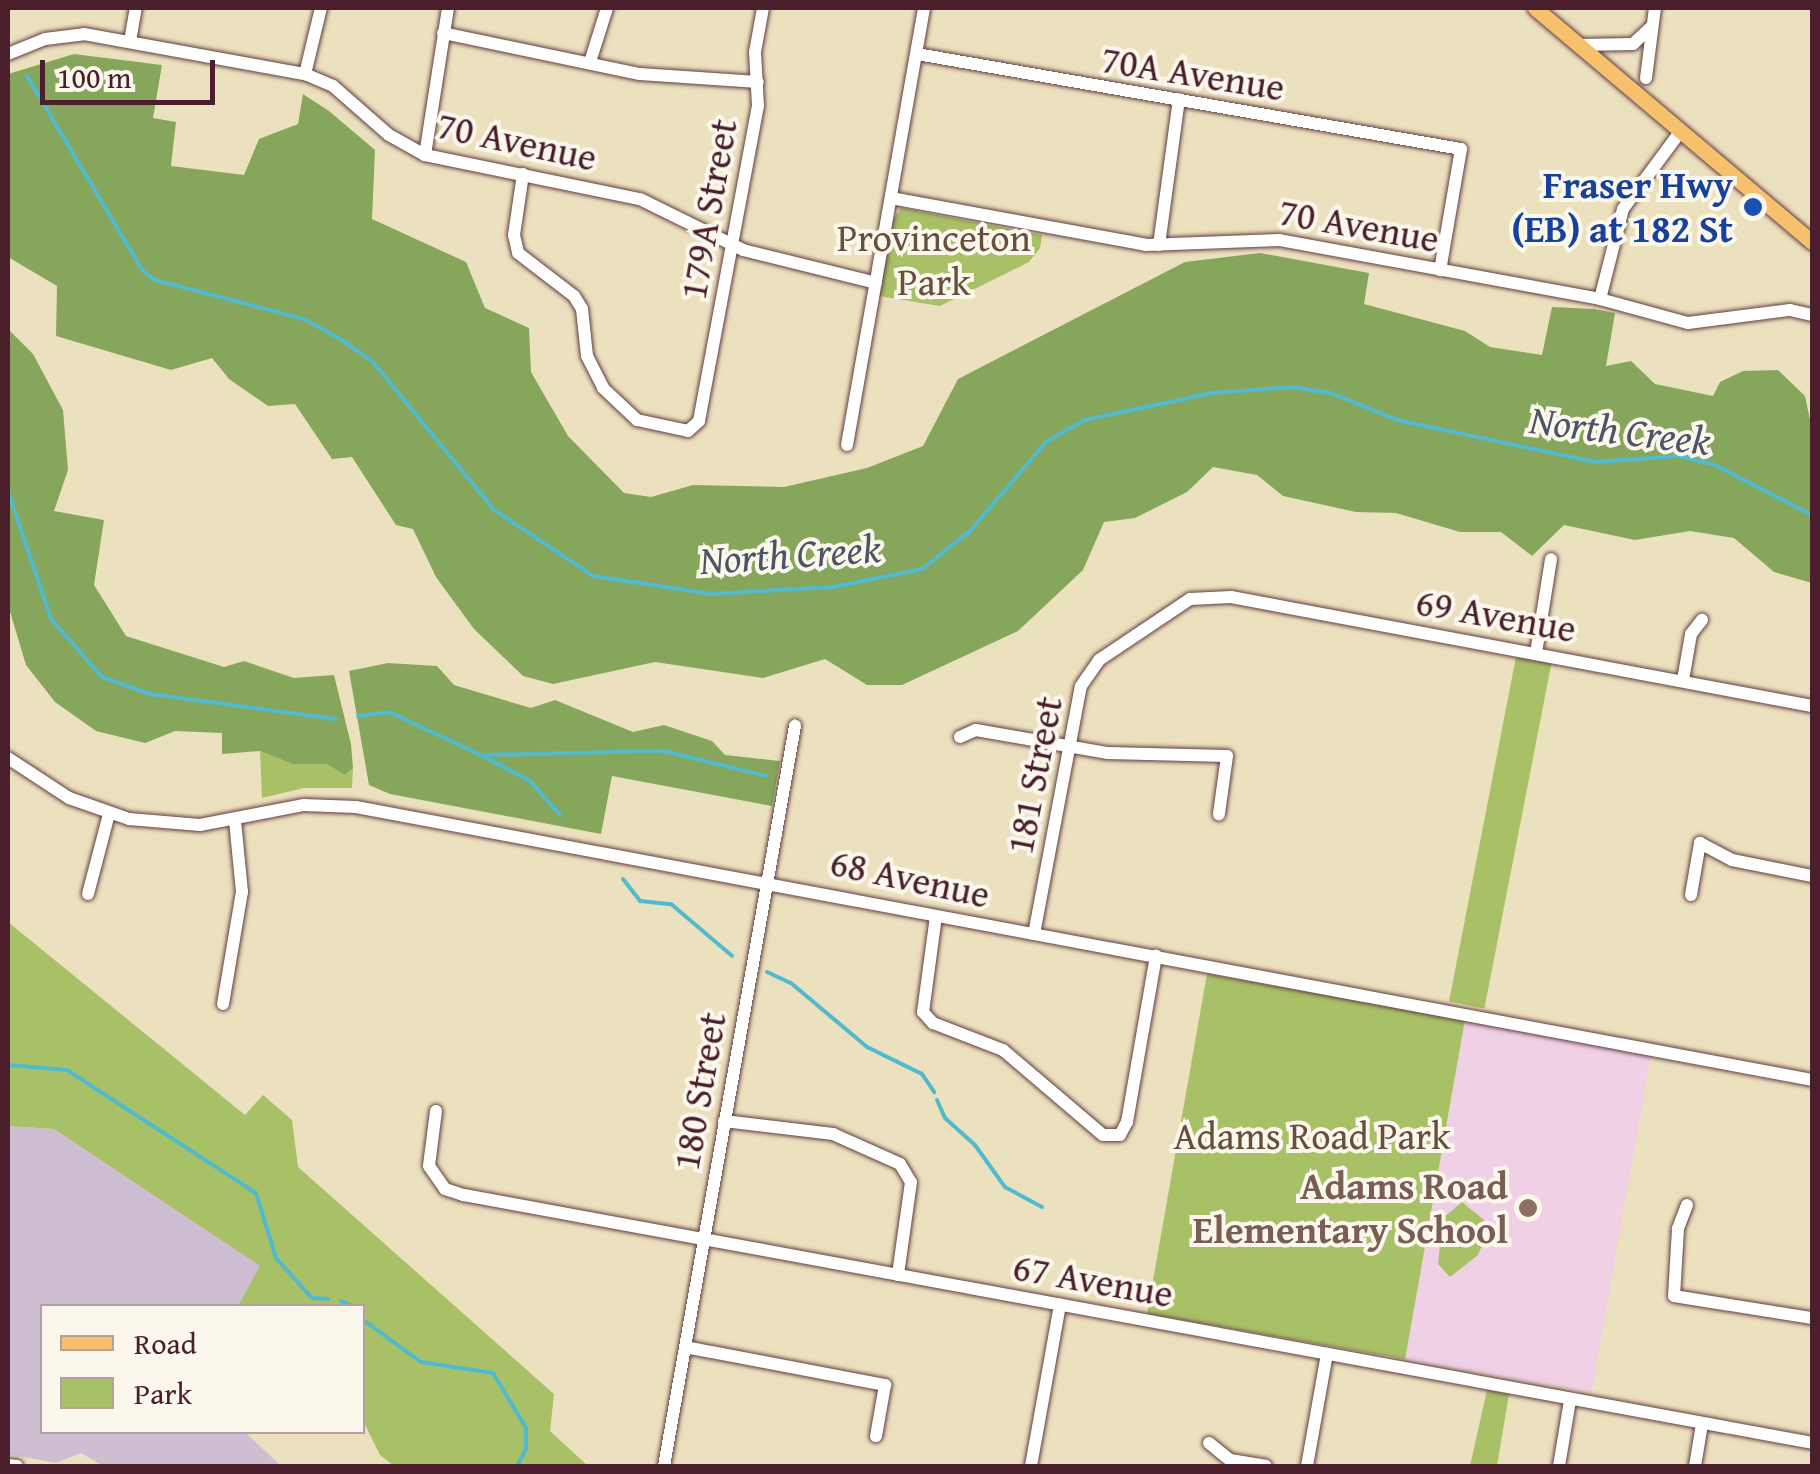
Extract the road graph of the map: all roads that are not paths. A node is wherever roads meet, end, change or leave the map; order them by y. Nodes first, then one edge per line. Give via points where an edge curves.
1 (136, 8) edge
2 (321, 8) edge
3 (448, 8) edge
4 (607, 8) edge
5 (763, 8) edge
6 (924, 8) edge
7 (1534, 8) edge
8 (1655, 8) edge
9 (1651, 27) junction
10 (443, 33) junction
11 (130, 41) junction
12 (1579, 45) junction
13 (8, 54) edge
14 (916, 54) junction
15 (590, 62) junction
16 (305, 74) junction
17 (1646, 78) dead end
18 (758, 82) junction
19 (1179, 99) junction
20 (1680, 132) junction
21 (424, 155) junction
22 (523, 174) junction
23 (891, 198) junction
24 (1812, 242) edge
25 (732, 245) junction
26 (1159, 246) junction
27 (1440, 270) junction
28 (876, 283) junction
29 (1600, 299) junction
30 (1812, 316) edge
31 (847, 444) dead end
32 (1551, 560) dead end
33 (1169, 608) joint
34 (1702, 620) dead end
35 (1536, 653) junction
36 (1682, 680) junction
37 (1812, 706) edge
38 (795, 726) dead end
39 (960, 737) dead end
40 (1068, 747) junction
41 (8, 758) edge
42 (110, 814) junction
43 (1219, 814) dead end
44 (235, 820) junction
45 (1812, 876) edge
46 (768, 880) junction
47 (88, 894) dead end
48 (1691, 895) dead end
49 (936, 916) junction
50 (1034, 934) junction
51 (1156, 955) junction
52 (223, 1004) dead end
53 (1812, 1080) edge
54 (436, 1111) dead end
55 (724, 1121) junction
56 (1687, 1206) dead end
57 (702, 1238) junction
58 (898, 1274) junction
59 (1060, 1305) junction
60 (1812, 1318) edge
61 (685, 1347) junction
62 (1327, 1354) junction
63 (1570, 1400) junction
64 (1702, 1424) junction
65 (876, 1436) dead end
66 (1209, 1442) dead end
67 (1812, 1443) edge
68 (8, 1465) edge
69 (17, 1466) edge
70 (664, 1466) edge
71 (1031, 1466) edge
72 (1266, 1466) edge
73 (1307, 1466) edge
74 (1558, 1466) edge
75 (1695, 1466) edge

1 - 11 street
2 - 16 street
3 - 10 street
4 - 15 street
5 - 18 street, 179A Street via 755,52
6 - 14 street
7 - 12 main road
8 - 9 street
9 - 12 street via 1632,44
9 - 17 street
10 - 15 street
10 - 21 street
11 - 13 street, 70 Avenue via 58,36
11 - 16 street, 70 Avenue
12 - 20 main road
14 - 19 street, 70A Avenue
14 - 23 street
15 - 18 street via 640,74
16 - 21 street, 70 Avenue via 333,86 388,135
18 - 25 street, 179A Street
19 - 26 street
19 - 27 street, 70A Avenue via 1461,149
20 - 24 main road
20 - 29 street via 1623,209
21 - 22 street, 70 Avenue
22 - 25 street, 70 Avenue via 640,199
22 - 25 street, 179A Street via 514,235 518,253 574,296 582,309 587,356 603,388 637,420 688,431 698,420
23 - 26 street, 70 Avenue
23 - 28 street
25 - 28 street, 70 Avenue
26 - 27 street, 70 Avenue via 1254,237
27 - 29 street, 70 Avenue
28 - 31 street
29 - 30 street, 70 Avenue via 1688,324 1790,310
32 - 35 street
33 - 35 street, 69 Avenue via 1203,596 1230,597
33 - 40 street, 181 Street via 1089,672
34 - 36 street via 1691,634
35 - 36 street, 69 Avenue
36 - 37 street, 69 Avenue
38 - 46 street, 180 Street
39 - 40 street via 976,730
40 - 43 street via 1197,760 1227,756
40 - 50 street, 181 Street
41 - 42 street, 68 Avenue via 60,793
42 - 44 street, 68 Avenue via 182,825
42 - 47 street
44 - 46 street, 68 Avenue via 304,805 340,805
44 - 52 street via 242,892
45 - 48 street via 1732,860 1700,843
46 - 49 street, 68 Avenue
46 - 55 street, 180 Street
49 - 50 street, 68 Avenue
49 - 51 street via 922,1000 933,1023 1003,1050 1102,1134 1120,1135
50 - 51 street, 68 Avenue
51 - 53 street, 68 Avenue
54 - 57 street, 67 Avenue via 429,1166 446,1189
55 - 57 street, 180 Street
55 - 58 street via 833,1134 910,1173
56 - 60 street via 1670,1284 1679,1300
57 - 58 street, 67 Avenue
57 - 61 street, 180 Street
58 - 59 street, 67 Avenue
59 - 62 street, 67 Avenue
59 - 71 street
61 - 65 street via 884,1384
61 - 70 street, 180 Street
62 - 63 street, 67 Avenue
62 - 73 street
63 - 64 street, 67 Avenue
63 - 74 street
64 - 67 street, 67 Avenue
64 - 75 street
66 - 72 street via 1230,1460
68 - 69 street

